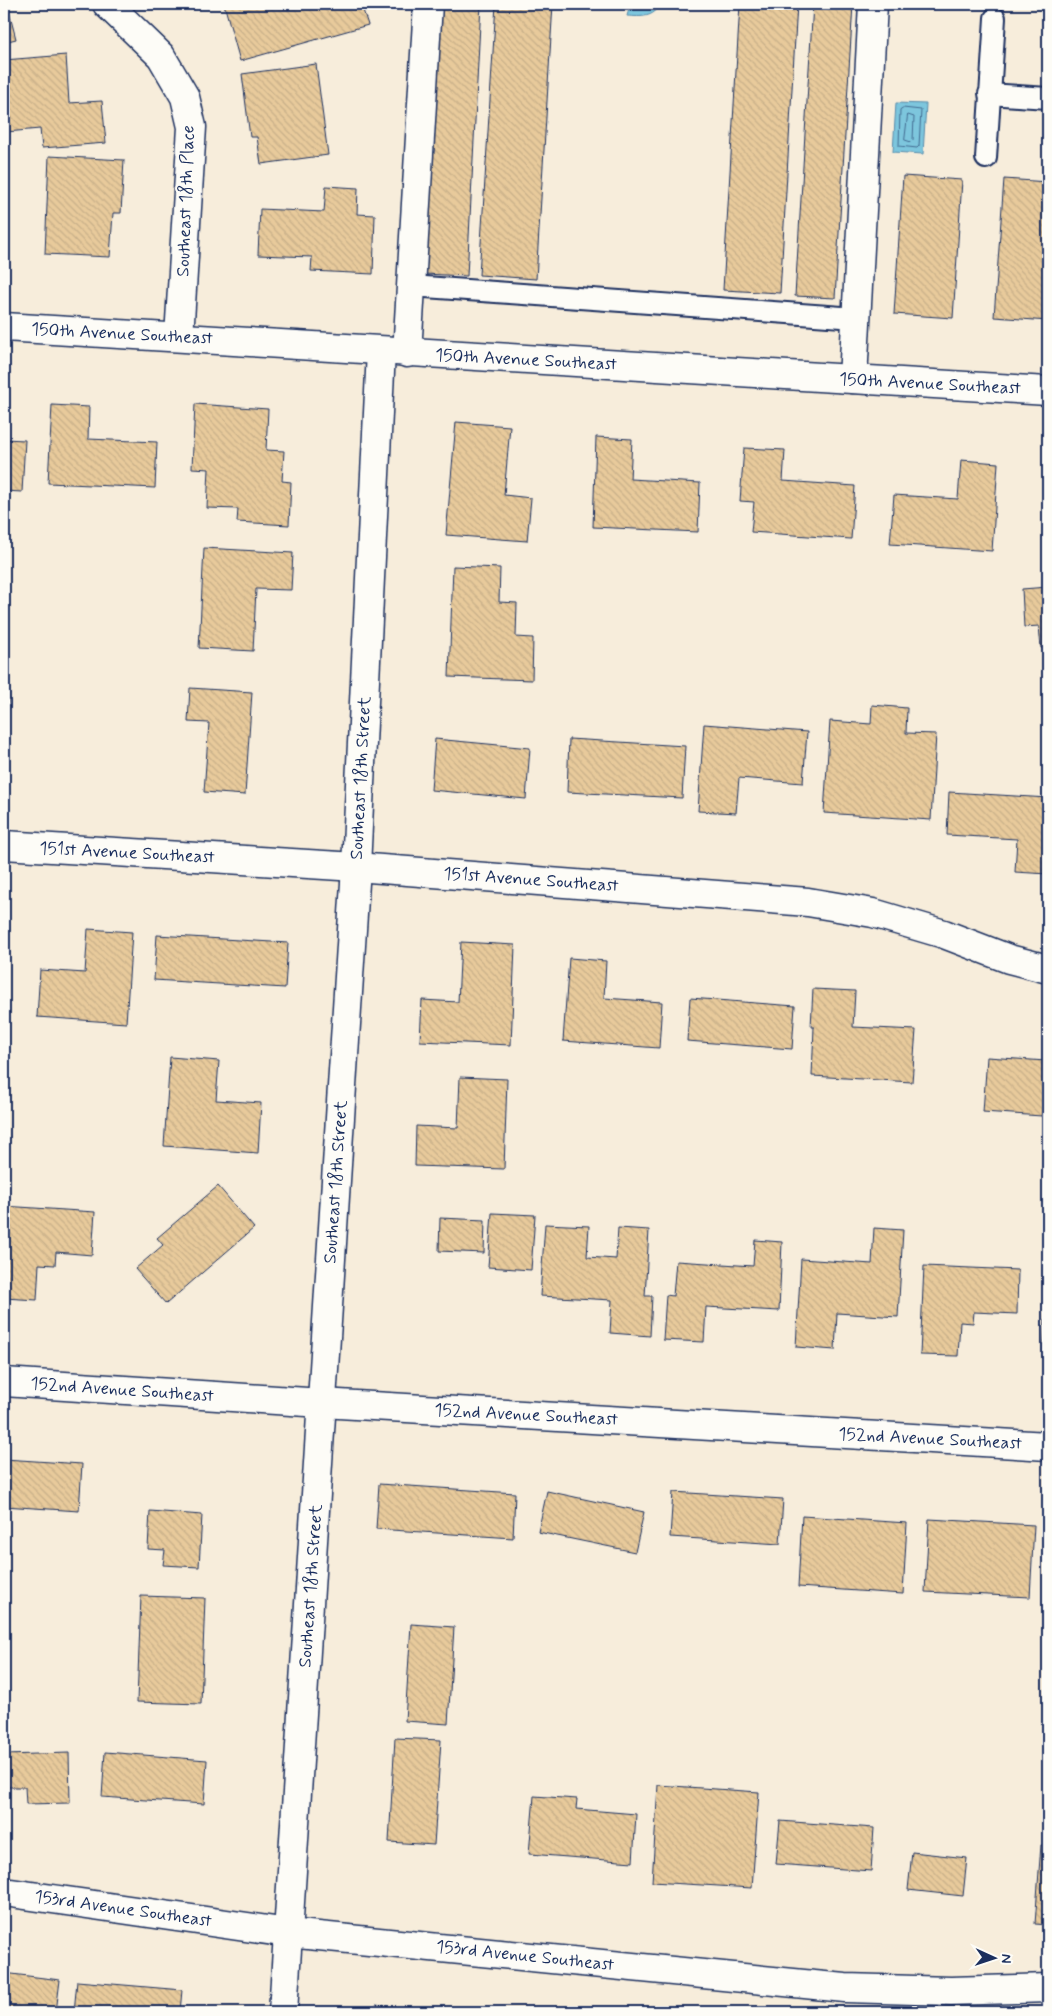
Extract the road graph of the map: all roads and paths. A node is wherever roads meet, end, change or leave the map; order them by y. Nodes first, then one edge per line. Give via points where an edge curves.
1 (107, 4) edge
2 (428, 4) edge
3 (873, 4) edge
4 (994, 18) dead end
5 (990, 94) junction
6 (1048, 98) edge
7 (986, 158) dead end
8 (412, 286) junction
9 (856, 318) junction
10 (4, 327) edge
11 (179, 337) junction
12 (394, 352) junction
13 (853, 379) junction
14 (1048, 391) edge
15 (4, 846) edge
16 (356, 867) junction
17 (1048, 969) edge
18 (4, 1382) edge
19 (322, 1403) junction
20 (1048, 1446) edge
21 (4, 1892) edge
22 (288, 1933) junction
23 (1048, 1988) edge
24 (284, 2012) edge

1 - 11 street, Southeast 18th Place via 161,56 185,96 192,127
2 - 8 street, Southeast 18th Street
3 - 9 street
4 - 5 lane
5 - 6 lane
5 - 7 lane
8 - 9 lane
8 - 12 street, Southeast 18th Street
9 - 13 street
10 - 11 street, 150th Avenue Southeast
11 - 12 street, 150th Avenue Southeast
12 - 13 street, 150th Avenue Southeast
12 - 16 street, Southeast 18th Street
13 - 14 street, 150th Avenue Southeast
15 - 16 street, 151st Avenue Southeast
16 - 17 street, 151st Avenue Southeast via 808,902 873,913
16 - 19 street, Southeast 18th Street
18 - 19 street, 152nd Avenue Southeast
19 - 20 street, 152nd Avenue Southeast
19 - 22 street, Southeast 18th Street
21 - 22 street, 153rd Avenue Southeast
22 - 23 street, 153rd Avenue Southeast via 845,1988 950,1991
22 - 24 street, Southeast 18th Street

